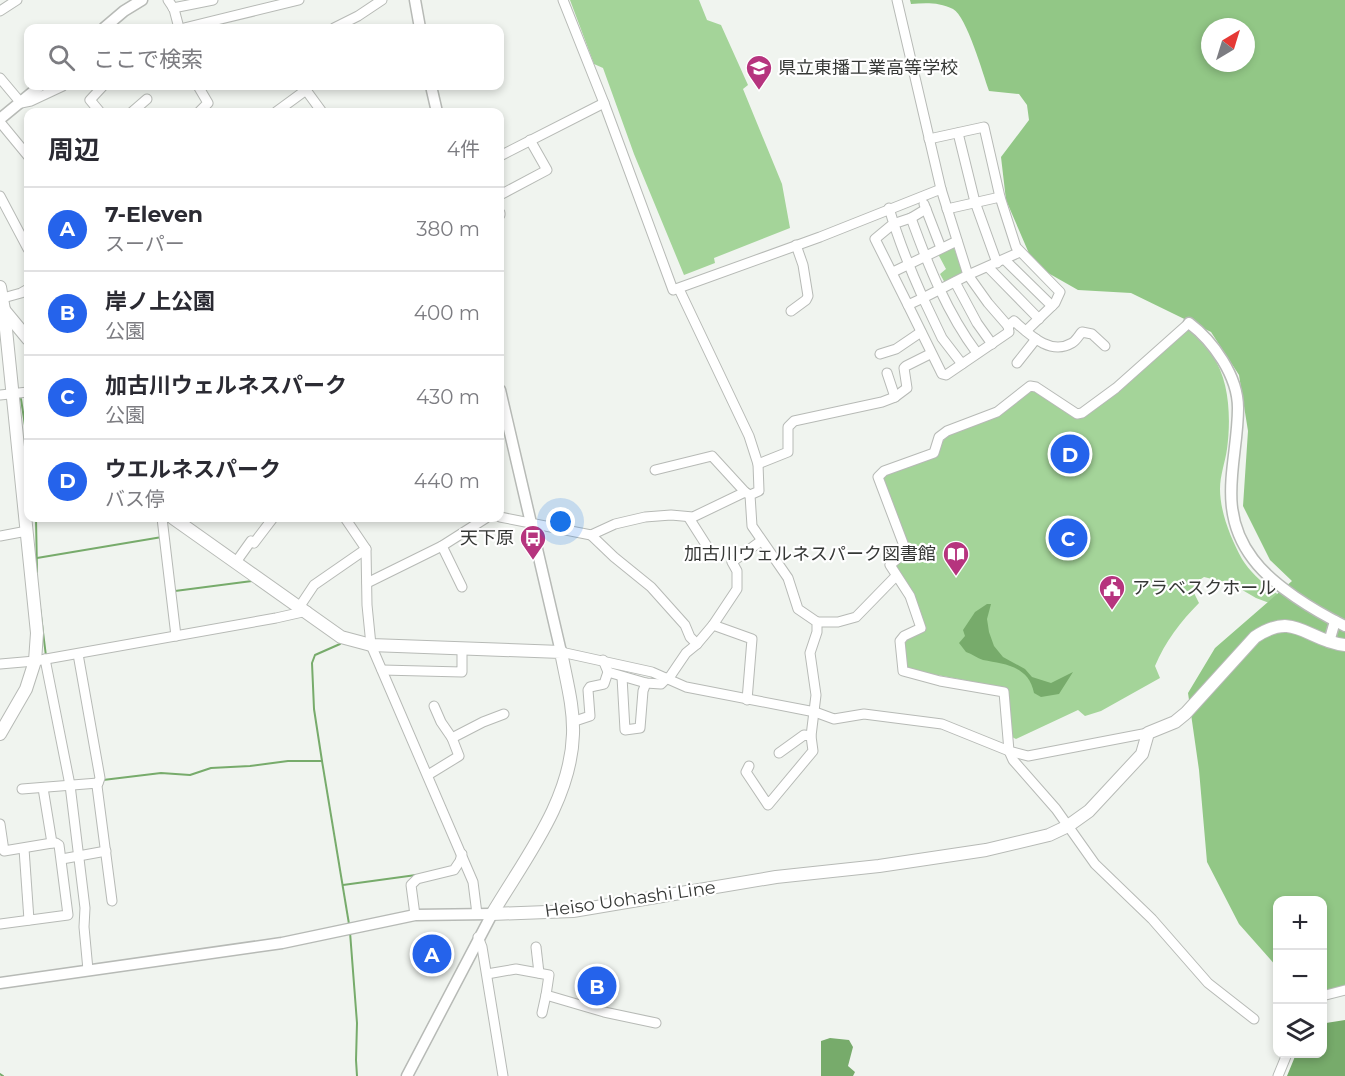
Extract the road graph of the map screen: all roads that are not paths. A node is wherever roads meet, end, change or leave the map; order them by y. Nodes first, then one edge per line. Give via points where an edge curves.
1 (17, 0) edge
2 (142, 0) edge
3 (213, 0) edge
4 (299, 0) edge
5 (382, 0) edge
6 (415, 0) edge
7 (563, 0) edge
8 (897, 0) edge
9 (170, 4) edge
10 (0, 11) edge
11 (109, 24) edge
12 (179, 24) edge
13 (198, 24) edge
14 (342, 24) edge
15 (419, 24) edge
16 (0, 78) edge
17 (36, 90) edge
18 (54, 90) edge
19 (99, 90) edge
20 (200, 90) edge
21 (302, 90) edge
22 (306, 90) edge
23 (432, 90) edge
24 (147, 99) dead end
25 (21, 103) junction
26 (208, 103) junction
27 (604, 103) junction
28 (97, 108) edge
29 (137, 108) edge
30 (203, 108) edge
31 (211, 108) edge
32 (282, 108) edge
33 (319, 108) edge
34 (436, 108) edge
35 (0, 121) edge
36 (958, 133) junction
37 (530, 140) junction
38 (929, 140) junction
39 (24, 151) edge
40 (504, 154) edge
41 (941, 189) junction
42 (504, 193) edge
43 (0, 196) edge
44 (922, 196) junction
45 (1000, 197) junction
46 (975, 202) junction
47 (889, 208) junction
48 (926, 209) junction
49 (947, 209) junction
50 (911, 218) junction
51 (893, 224) junction
52 (24, 241) edge
53 (957, 241) junction
54 (796, 245) junction
55 (941, 248) junction
56 (1020, 252) junction
57 (925, 256) junction
58 (997, 263) junction
59 (908, 264) junction
60 (893, 272) junction
61 (968, 275) junction
62 (956, 282) junction
63 (679, 289) junction
64 (941, 290) junction
65 (24, 291) edge
66 (923, 298) junction
67 (2, 302) edge
68 (988, 303) junction
69 (908, 305) junction
70 (1052, 306) junction
71 (791, 311) dead end
72 (971, 312) junction
73 (1039, 319) junction
74 (1189, 323) joint
75 (1008, 326) junction
76 (1026, 331) junction
77 (921, 332) junction
78 (24, 333) edge
79 (1036, 339) junction
80 (992, 344) junction
81 (1106, 346) dead end
82 (977, 353) junction
83 (880, 354) dead end
84 (930, 354) junction
85 (1017, 363) dead end
86 (962, 364) junction
87 (887, 373) dead end
88 (24, 393) edge
89 (6, 395) edge
90 (895, 397) junction
91 (504, 407) edge
92 (758, 464) junction
93 (655, 470) dead end
94 (747, 493) junction
95 (24, 512) edge
96 (504, 518) edge
97 (688, 518) junction
98 (26, 522) edge
99 (162, 522) edge
100 (179, 522) edge
101 (270, 522) edge
102 (348, 522) edge
103 (480, 522) edge
104 (532, 524) junction
105 (27, 531) junction
106 (591, 535) junction
107 (0, 536) edge
108 (761, 541) junction
109 (442, 546) junction
110 (366, 549) junction
111 (710, 551) dead end
112 (236, 562) junction
113 (896, 576) junction
114 (367, 583) junction
115 (462, 587) dead end
116 (303, 609) junction
117 (817, 622) junction
118 (1340, 623) edge
119 (713, 625) junction
120 (176, 636) junction
121 (1329, 642) junction
122 (697, 644) junction
123 (371, 645) junction
124 (1345, 645) edge
125 (462, 648) junction
126 (561, 652) junction
127 (78, 654) junction
128 (40, 660) junction
129 (603, 660) junction
130 (0, 664) edge
131 (382, 670) junction
132 (608, 672) junction
133 (622, 677) junction
134 (668, 678) junction
135 (646, 683) junction
136 (747, 700) junction
137 (434, 706) dead end
138 (815, 712) junction
139 (504, 714) dead end
140 (572, 722) junction
141 (1148, 733) junction
142 (0, 734) edge
143 (811, 736) junction
144 (453, 738) junction
145 (1009, 751) junction
146 (779, 753) dead end
147 (749, 766) dead end
148 (428, 775) junction
149 (99, 780) junction
150 (70, 785) junction
151 (43, 788) junction
152 (22, 789) dead end
153 (0, 824) edge
154 (1068, 826) junction
155 (52, 843) junction
156 (24, 849) junction
157 (106, 851) junction
158 (462, 854) junction
159 (78, 856) junction
160 (62, 859) junction
161 (112, 902) dead end
162 (477, 914) junction
163 (492, 914) junction
164 (415, 915) junction
165 (29, 920) junction
166 (0, 924) edge
167 (478, 937) junction
168 (536, 947) dead end
169 (88, 970) junction
170 (539, 973) junction
171 (487, 974) junction
172 (0, 983) edge
173 (1345, 990) edge
174 (546, 995) junction
175 (1327, 995) edge
176 (542, 1013) dead end
177 (1254, 1019) dead end
178 (650, 1025) dead end
179 (1285, 1058) edge
180 (406, 1076) edge
181 (503, 1076) edge
182 (1278, 1076) edge

1 - 10 street
2 - 11 street
3 - 9 street
4 - 13 street
5 - 14 street
6 - 15 street
7 - 27 street
8 - 38 street
9 - 12 street
16 - 25 street
17 - 25 street
18 - 25 street
19 - 28 street via 90,100
20 - 26 street
21 - 32 street
22 - 33 street
23 - 34 street
24 - 29 street
25 - 35 street
26 - 30 street
26 - 31 street
27 - 37 street
27 - 63 street via 673,290
35 - 39 street
36 - 38 street
36 - 45 street via 984,127
36 - 46 street
37 - 40 street
37 - 42 street via 547,170
38 - 41 street
41 - 44 street
41 - 49 street
43 - 52 street
44 - 47 street
44 - 48 street
45 - 46 street
45 - 56 street
46 - 49 street
46 - 58 street
47 - 51 street
47 - 54 street
48 - 50 street
48 - 55 street
49 - 53 street
50 - 51 street
50 - 57 street
51 - 59 street
51 - 60 street via 875,239
53 - 55 street
53 - 61 street
54 - 63 street
54 - 71 street via 808,296
55 - 57 street
56 - 58 street
56 - 70 street via 1060,292
57 - 59 street
57 - 64 street
58 - 61 street
58 - 70 street
58 - 73 street
59 - 60 street
59 - 66 street
60 - 69 street
61 - 62 street
61 - 68 street
62 - 64 street
62 - 72 street
63 - 92 street via 749,436
64 - 66 street
64 - 82 street via 959,329
65 - 67 street
66 - 69 street
66 - 86 street via 942,338
67 - 78 main road
67 - 89 main road
68 - 72 street
68 - 75 street
69 - 77 street
70 - 73 street
72 - 80 street
73 - 76 street
74 - 113 street via 1082,413 1077,414 1030,386 997,412 947,431 939,437 934,453 884,471 878,477 906,551 890,565
74 - 118 street via 1205,335 1221,357 1239,406 1230,494 1244,544 1269,575
75 - 76 street via 1014,321
75 - 80 street via 1009,332
76 - 79 street
77 - 83 street via 896,350
77 - 84 street
79 - 81 street via 1051,347 1059,346 1072,343 1082,332 1092,334
79 - 85 street
80 - 82 street
82 - 86 street
84 - 86 street via 942,374
84 - 90 street via 904,368 907,388
87 - 90 street
88 - 89 street
89 - 95 main road
90 - 92 street via 795,421 788,427 788,452
91 - 104 street
92 - 94 street via 759,491
93 - 94 street via 712,456
94 - 97 street
94 - 108 street via 752,526
96 - 104 street
97 - 106 street via 645,517
97 - 111 street
98 - 105 main road
99 - 120 street
100 - 112 main road
101 - 112 street
102 - 110 street
103 - 109 street
104 - 106 street
104 - 126 street
105 - 107 street
105 - 128 main road
106 - 122 street via 651,587
108 - 117 street via 788,578 798,609
108 - 119 street via 732,562 737,571 737,589
109 - 114 street
109 - 115 street
110 - 114 street
110 - 116 street via 314,585
112 - 116 main road
113 - 117 street via 856,617
113 - 145 street via 910,596 921,628 900,641 903,671 1004,692
114 - 123 street
116 - 120 street via 276,618
116 - 123 main road via 341,636
117 - 138 street via 810,653
118 - 121 street
119 - 122 street
119 - 136 street via 752,639
120 - 127 street
121 - 124 main road
121 - 141 main road via 1284,625 1265,630 1186,713
122 - 134 street
123 - 125 main road
123 - 131 street
125 - 126 main road
125 - 131 street via 462,672
126 - 129 street
126 - 140 main road
127 - 128 street
127 - 149 street
128 - 130 street
128 - 142 main road
128 - 150 street
129 - 132 street
129 - 134 street
131 - 148 street
132 - 133 street
132 - 140 street via 604,684 588,690 590,716
133 - 135 street
133 - 135 street via 625,730 639,728
134 - 135 street via 661,684
134 - 136 street via 686,687
136 - 138 street
137 - 144 street
138 - 143 street
138 - 145 street via 834,719 864,714 942,724
139 - 144 street
140 - 163 main road via 570,761 559,798
141 - 145 street via 1028,756
141 - 154 main road, Heiso Uohashi Line via 1142,754 1089,811
143 - 146 street via 804,735
143 - 147 street via 813,751 768,805 746,772
144 - 148 street via 459,756
145 - 154 street
148 - 158 street
149 - 150 street
149 - 157 street
150 - 151 street
150 - 159 street
151 - 152 street
151 - 155 street
153 - 156 street via 4,851
154 - 163 main road, Heiso Uohashi Line via 1006,846 903,863 776,877 573,910
154 - 177 street via 1095,864 1208,983
155 - 156 street
155 - 160 street via 59,846
156 - 165 street
157 - 159 street
157 - 161 street
158 - 162 street via 473,882
158 - 164 street via 454,870 417,879 411,885
159 - 160 street
159 - 169 street
160 - 165 street via 68,915
162 - 163 street
162 - 164 street
163 - 167 street
164 - 169 street via 282,943
165 - 166 street
167 - 171 street
167 - 180 street
168 - 170 street
169 - 172 street
170 - 171 street via 516,969
170 - 174 street via 549,975
171 - 181 street
173 - 175 street
174 - 176 street
174 - 178 street
179 - 182 street

